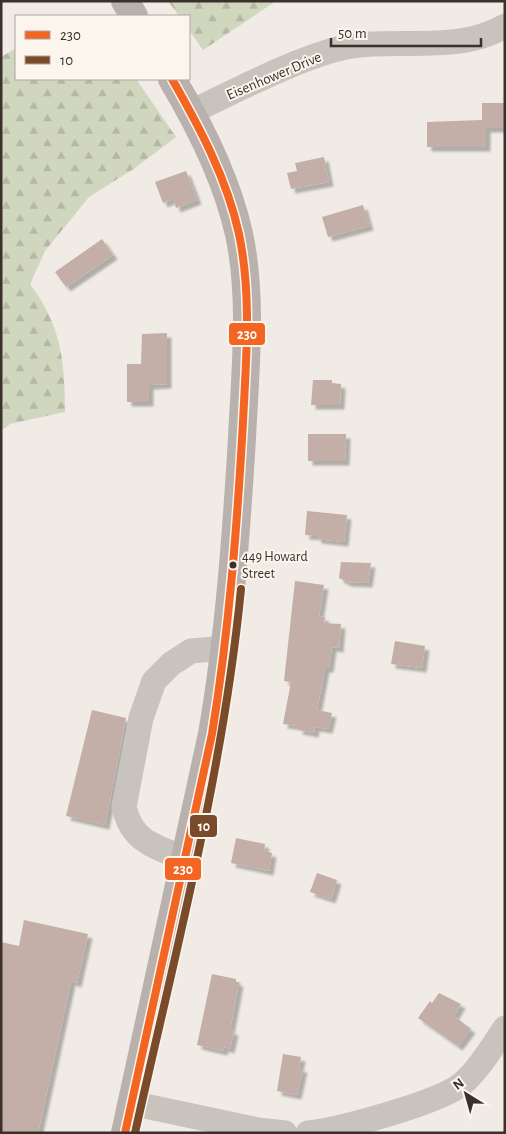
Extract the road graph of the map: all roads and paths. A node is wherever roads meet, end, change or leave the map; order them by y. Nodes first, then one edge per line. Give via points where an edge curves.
1 (125, 1) edge
2 (133, 15) edge
3 (505, 26) edge
4 (173, 80) edge
5 (191, 112) junction
6 (226, 648) junction
7 (185, 858) junction
8 (505, 1028) edge
9 (131, 1103) junction
10 (125, 1133) edge
11 (285, 1133) edge
12 (308, 1133) edge

1 - 2 main road
3 - 5 street, Eisenhower Drive via 466,41 383,43 338,49 288,67
4 - 5 main road
5 - 6 main road via 224,184 239,235 244,284 243,412
6 - 7 main road via 212,734
6 - 7 street via 191,651 171,664 154,681 141,718 124,807 126,819 136,835 150,845
7 - 9 main road
8 - 12 street via 462,1084 441,1096 328,1131
9 - 10 main road
9 - 11 street

